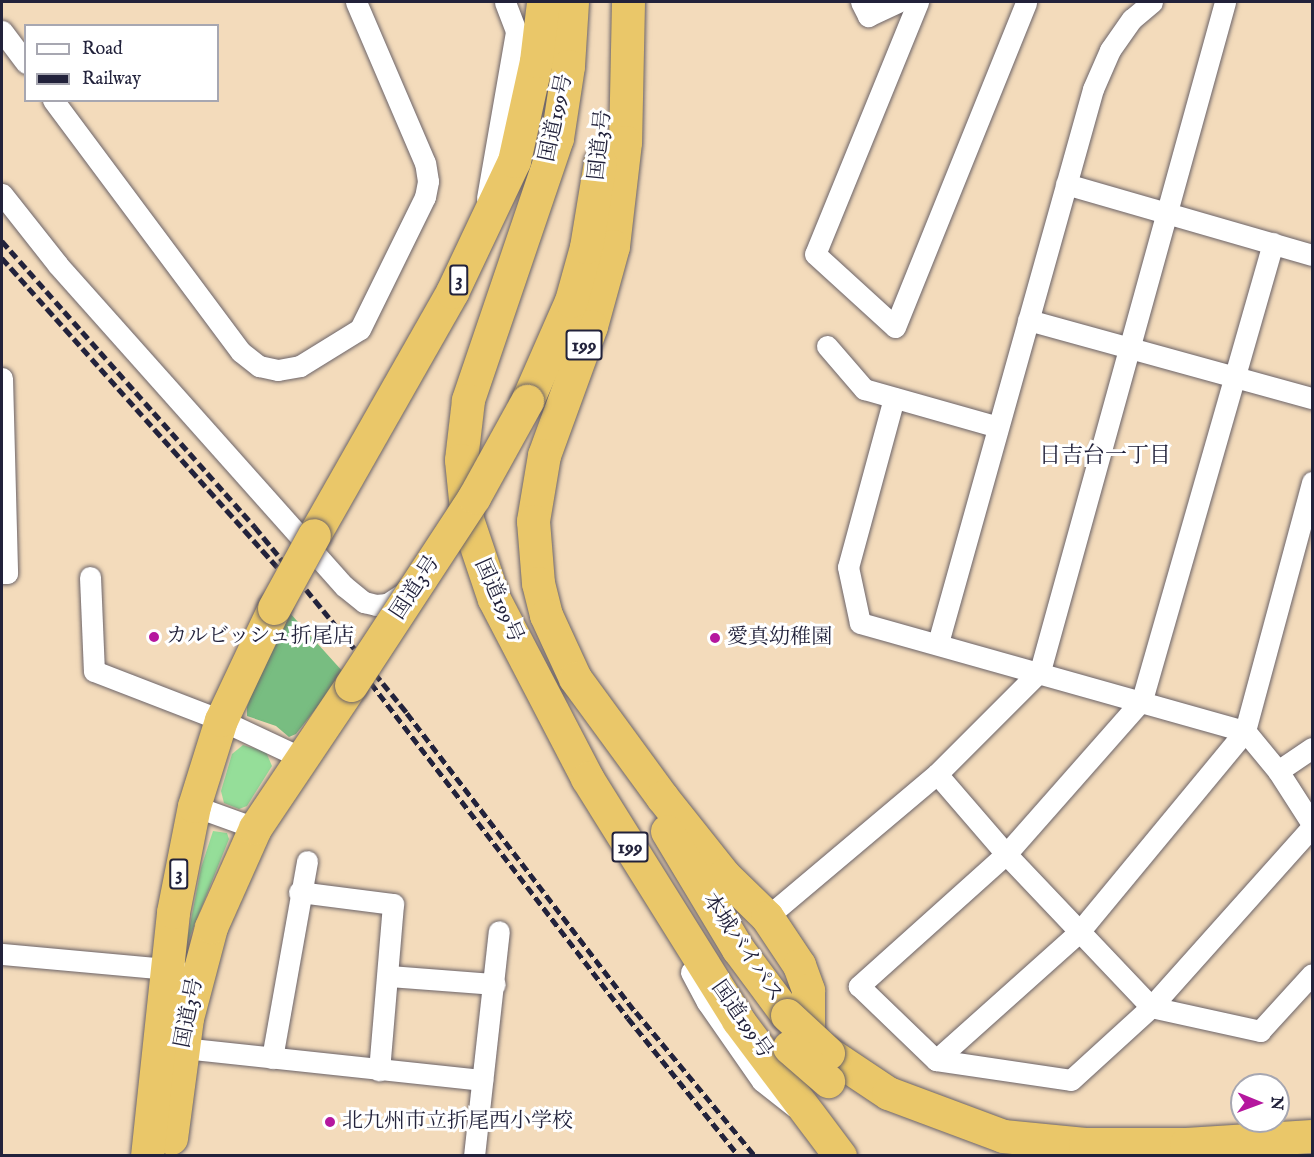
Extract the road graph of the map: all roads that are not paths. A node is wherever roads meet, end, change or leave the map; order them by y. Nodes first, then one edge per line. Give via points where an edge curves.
1 (356, 2) edge
2 (505, 2) edge
3 (530, 2) edge
4 (543, 2) edge
5 (559, 2) edge
6 (572, 2) edge
7 (610, 2) edge
8 (628, 2) edge
9 (861, 2) edge
10 (898, 2) edge
11 (918, 2) edge
12 (1026, 2) edge
13 (1152, 2) edge
14 (1225, 2) edge
15 (2, 31) edge
16 (24, 60) edge
17 (54, 102) edge
18 (1066, 184) junction
19 (2, 194) edge
20 (486, 204) junction
21 (1166, 213) junction
22 (1273, 243) junction
23 (1312, 255) edge
24 (1028, 320) junction
25 (827, 346) dead end
26 (1131, 350) junction
27 (476, 371) junction
28 (1233, 375) junction
29 (2, 378) edge
30 (400, 381) junction
31 (894, 398) junction
32 (1312, 398) edge
33 (998, 427) junction
34 (1312, 482) edge
35 (474, 544) junction
36 (2, 573) edge
37 (90, 577) dead end
38 (938, 643) junction
39 (1040, 671) junction
40 (575, 678) junction
41 (1142, 700) junction
42 (221, 720) junction
43 (1245, 731) junction
44 (1312, 748) edge
45 (300, 757) junction
46 (1278, 771) junction
47 (937, 774) junction
48 (194, 806) junction
49 (1312, 825) edge
50 (255, 828) junction
51 (1006, 854) junction
52 (307, 861) dead end
53 (299, 892) junction
54 (767, 917) junction
55 (500, 931) dead end
56 (1079, 932) junction
57 (2, 954) edge
58 (181, 971) junction
59 (1312, 974) edge
60 (390, 976) junction
61 (495, 984) junction
62 (1151, 1007) junction
63 (794, 1029) junction
64 (183, 1048) junction
65 (272, 1058) junction
66 (936, 1060) junction
67 (828, 1067) junction
68 (379, 1070) junction
69 (482, 1080) junction
70 (824, 1134) edge
71 (1312, 1136) edge
72 (147, 1155) edge
73 (169, 1155) edge
74 (474, 1155) edge
75 (994, 1155) edge

1 - 17 street via 425,164 425,198 360,329 300,366 278,370 260,366 241,352
2 - 20 street via 516,31
3 - 20 highway via 516,109
4 - 30 highway, 国道3号 / 3 via 536,61 514,161 472,254
5 - 27 highway via 556,64 541,137
6 - 27 highway, 国道199号 / 199 via 568,66 557,138
7 - 45 highway, 国道3号 / 3, bridge via 604,135 586,247 571,301 527,401 470,504
8 - 40 highway, 国道199号 / 199 via 625,142 613,246 591,326 544,455 533,521 538,583 546,615
9 - 10 street via 868,15
11 - 12 street via 815,254 895,327
13 - 18 street via 1132,19 1110,50 1093,90
14 - 21 street
15 - 16 street
18 - 21 street
18 - 24 street
19 - 35 street via 58,265 353,594 364,602 387,604
20 - 30 highway via 447,293
21 - 22 street
21 - 26 street
22 - 23 street
22 - 28 street
24 - 26 street
24 - 33 street
25 - 31 street via 864,389
26 - 28 street
26 - 39 street
27 - 35 highway, 国道199号 / 199 via 468,400 461,460
28 - 32 street
28 - 41 street
29 - 36 street via 7,573
30 - 42 highway, 国道3号 / 3, bridge via 274,608
31 - 33 street
31 - 38 street via 848,567 860,623
33 - 38 street
34 - 43 street
35 - 63 highway, 本城バイパス / 199 via 500,600 718,958 765,1023
35 - 70 highway, 国道199号 / 199 via 494,599 587,778 738,1020
37 - 42 street via 94,671
38 - 39 street
39 - 41 street
39 - 47 street
40 - 54 highway, 国道199号 / 199 via 695,839
40 - 63 highway, 本城バイパス / 199 via 738,949
41 - 43 street
41 - 51 street
42 - 45 street
42 - 48 highway, 国道3号 / 3
43 - 46 street
43 - 56 street
44 - 46 street
45 - 50 highway, 国道3号 / 3
46 - 49 street
47 - 51 street
47 - 54 street
48 - 50 street
48 - 58 highway, 国道3号 / 3
49 - 62 street
50 - 58 highway, 国道3号 / 3 via 211,927
51 - 56 street
51 - 66 street via 859,986
52 - 53 street
53 - 60 street via 393,904
53 - 65 street
54 - 63 highway, 国道199号 / 199 via 804,976 809,1003
55 - 61 street
56 - 62 street
56 - 66 street
57 - 58 street
58 - 64 highway, 国道3号 / 3
58 - 72 highway, 国道3号 / 3
59 - 62 street via 1260,1031
60 - 61 street
60 - 68 street
61 - 69 street
62 - 66 street via 1071,1080
63 - 67 highway, 本城バイパス / 199, bridge
63 - 70 highway, 国道199号 / 199
64 - 65 street
64 - 73 highway, 国道3号 / 3
65 - 68 street
67 - 71 highway, 本城バイパス / 199 via 1003,1136 1096,1144
67 - 75 highway, 本城バイパス / 199 via 892,1120 951,1144
68 - 69 street
69 - 74 street

